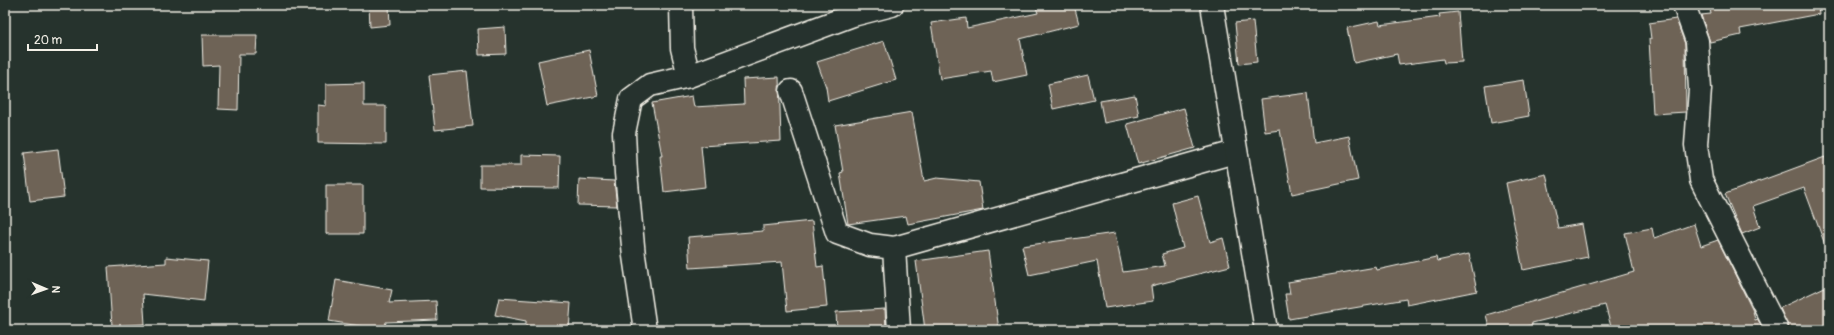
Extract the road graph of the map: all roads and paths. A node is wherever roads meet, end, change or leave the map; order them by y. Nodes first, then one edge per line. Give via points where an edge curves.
1 (681, 5) edge
2 (892, 5) edge
3 (1212, 5) edge
4 (1684, 5) edge
5 (689, 76) junction
6 (791, 91) dead end
7 (1235, 152) junction
8 (894, 248) junction
9 (646, 330) edge
10 (899, 330) edge
11 (1266, 330) edge
12 (1777, 330) edge

1 - 5 street via 682,48
2 - 5 street via 853,15
3 - 7 street
4 - 12 street via 1697,41 1700,88 1696,145 1701,180
5 - 9 street via 650,85 631,99 624,133 634,256
6 - 8 street via 837,233 870,245
7 - 8 street
7 - 11 street
8 - 10 street

